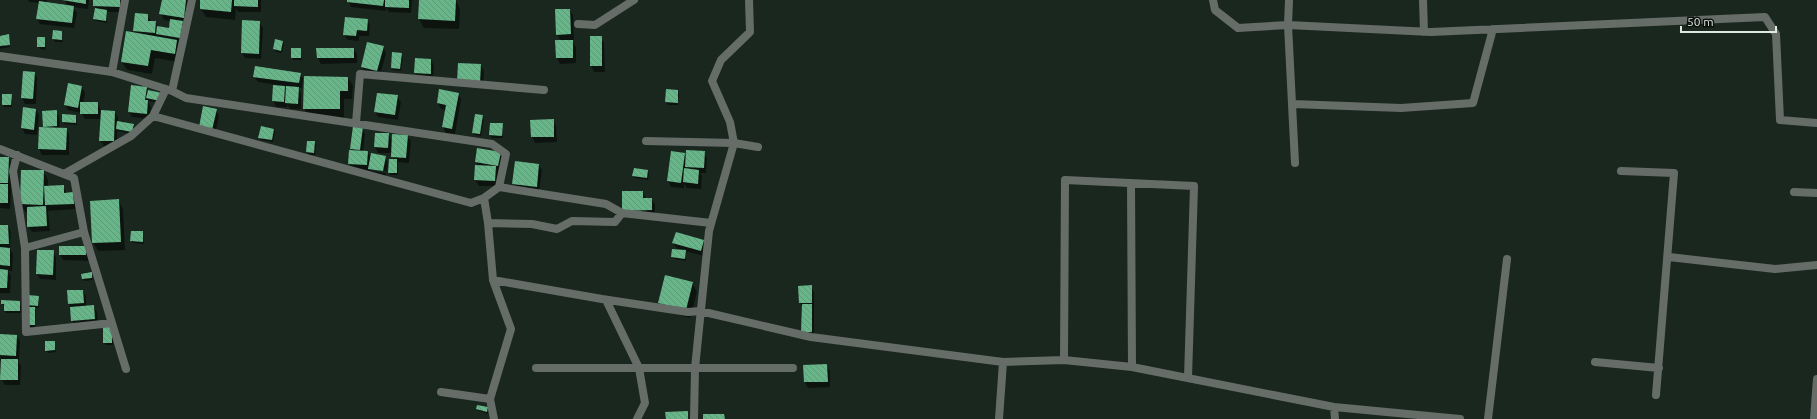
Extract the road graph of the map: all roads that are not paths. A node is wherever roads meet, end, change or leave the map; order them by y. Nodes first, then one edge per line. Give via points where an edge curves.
1 (125, 0) edge
2 (192, 0) edge
3 (634, 0) edge
4 (749, 0) edge
5 (1213, 0) edge
6 (1289, 0) edge
7 (1423, 0) edge
8 (578, 24) dead end
9 (1288, 25) junction
10 (1493, 29) junction
11 (1424, 32) junction
12 (0, 56) edge
13 (112, 72) junction
14 (168, 90) junction
15 (544, 90) dead end
16 (1293, 104) junction
17 (153, 116) junction
18 (356, 123) junction
19 (1817, 123) edge
20 (646, 140) dead end
21 (734, 143) junction
22 (758, 147) dead end
23 (0, 149) edge
24 (17, 155) junction
25 (1295, 164) dead end
26 (1621, 171) dead end
27 (64, 174) junction
28 (1131, 183) junction
29 (499, 187) junction
30 (1794, 192) dead end
31 (1817, 193) edge
32 (484, 198) junction
33 (622, 213) junction
34 (488, 223) junction
35 (711, 224) junction
36 (84, 232) junction
37 (25, 248) junction
38 (1668, 256) junction
39 (1507, 260) dead end
40 (1817, 265) edge
41 (493, 280) junction
42 (606, 300) junction
43 (700, 311) junction
44 (112, 323) junction
45 (1064, 360) junction
46 (1003, 362) junction
47 (1595, 362) dead end
48 (1132, 367) junction
49 (536, 368) dead end
50 (640, 368) junction
51 (695, 368) junction
52 (793, 368) dead end
53 (1659, 368) junction
54 (126, 369) dead end
55 (1188, 378) junction
56 (1817, 379) edge
57 (440, 392) dead end
58 (1656, 395) dead end
59 (490, 399) junction
60 (1334, 407) junction
61 (1815, 414) edge
62 (494, 419) edge
63 (637, 419) edge
64 (694, 419) edge
65 (999, 419) edge
66 (1335, 419) edge
67 (1460, 419) edge
68 (1488, 419) edge

1 - 13 street
2 - 14 street
3 - 8 street via 595,25
4 - 21 street via 750,32 721,60 712,81 730,122
5 - 9 street via 1215,10 1238,28
6 - 9 street
7 - 11 street
9 - 11 street
9 - 16 street
10 - 11 street
10 - 16 street via 1472,103 1401,108
10 - 19 street via 1765,17 1776,34 1780,120
12 - 13 street
13 - 14 street
14 - 17 street
14 - 18 street via 186,98
15 - 18 street via 360,74
16 - 25 street
17 - 27 street via 131,136
17 - 32 street via 471,203
18 - 29 street via 492,144 506,154
20 - 21 street
21 - 22 street
21 - 35 street
23 - 24 street
24 - 27 street
24 - 37 street via 13,171
26 - 38 street via 1674,173
27 - 36 street via 74,178
28 - 45 street via 1065,180
28 - 48 street
28 - 55 street via 1194,186
29 - 32 street
29 - 33 street via 606,204
30 - 31 street
32 - 34 street
33 - 34 street via 615,222 572,220 557,229 532,224
33 - 35 street
34 - 41 street
35 - 43 street
36 - 37 street
36 - 44 street
37 - 44 street via 26,332
38 - 40 street via 1775,269
38 - 53 street
39 - 68 street
41 - 42 street
41 - 59 street via 511,329
42 - 43 street via 688,312
42 - 50 street
43 - 46 street via 811,337
43 - 51 street
44 - 54 street
45 - 46 street
45 - 48 street
46 - 65 street
47 - 53 street
48 - 55 street
49 - 50 street
50 - 51 street
50 - 63 street via 645,403
51 - 52 street
51 - 64 street
53 - 58 street
55 - 60 street
56 - 61 street
57 - 59 street
59 - 62 street
60 - 66 street
60 - 67 street

